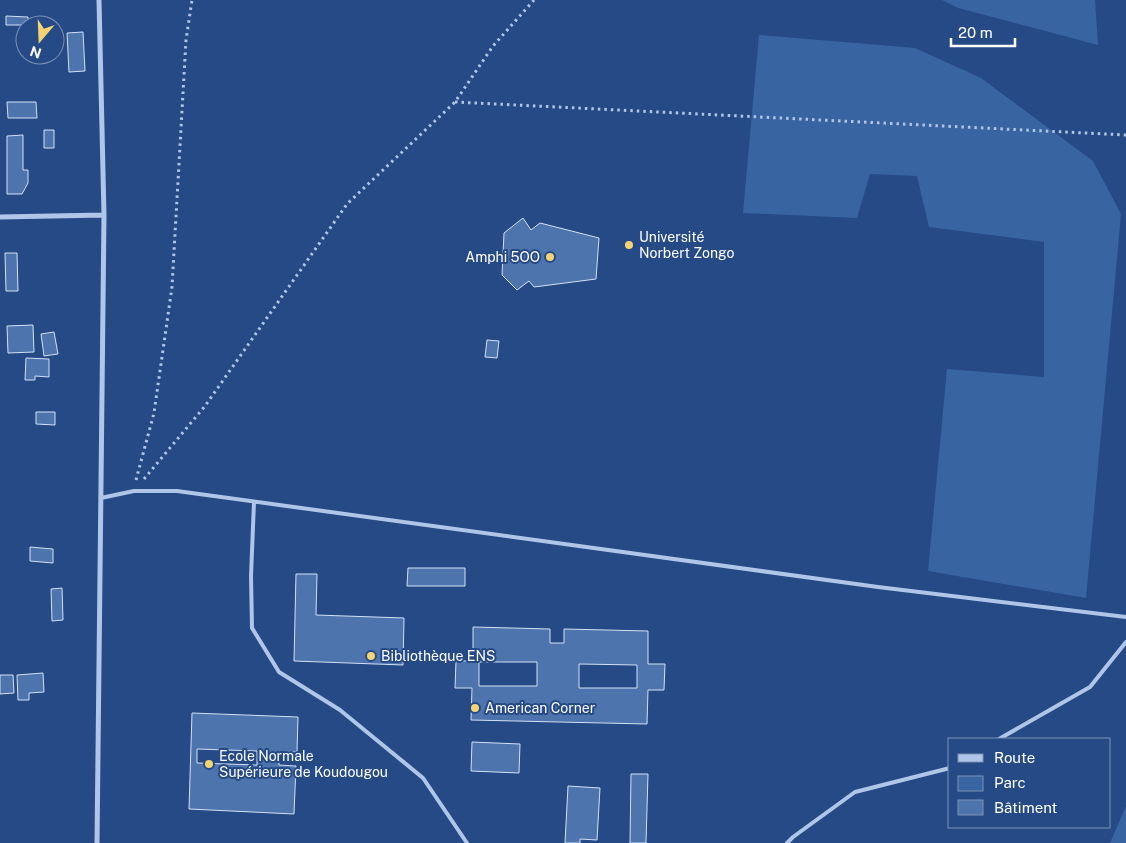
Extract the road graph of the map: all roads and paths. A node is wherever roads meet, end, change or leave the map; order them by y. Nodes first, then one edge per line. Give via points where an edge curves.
1 (99, 0) edge
2 (192, 0) edge
3 (534, 0) edge
4 (455, 102) junction
5 (1126, 135) edge
6 (104, 215) junction
7 (0, 217) edge
8 (134, 491) junction
9 (101, 498) junction
10 (254, 502) junction
11 (1126, 616) edge
12 (1126, 642) edge
13 (1001, 738) edge
14 (948, 769) edge
15 (97, 843) edge
16 (467, 843) edge
17 (787, 843) edge

1 - 6 street
2 - 8 path via 186,40 172,287 154,413
3 - 4 path via 493,46
4 - 5 path
4 - 8 path via 347,204 205,406
6 - 7 street
6 - 9 street
8 - 9 lane
8 - 10 lane via 177,491
9 - 15 street
10 - 11 lane via 868,586
10 - 16 lane via 250,576 252,628 279,672 340,710 423,778
12 - 13 lane via 1090,687
14 - 17 lane via 855,792

